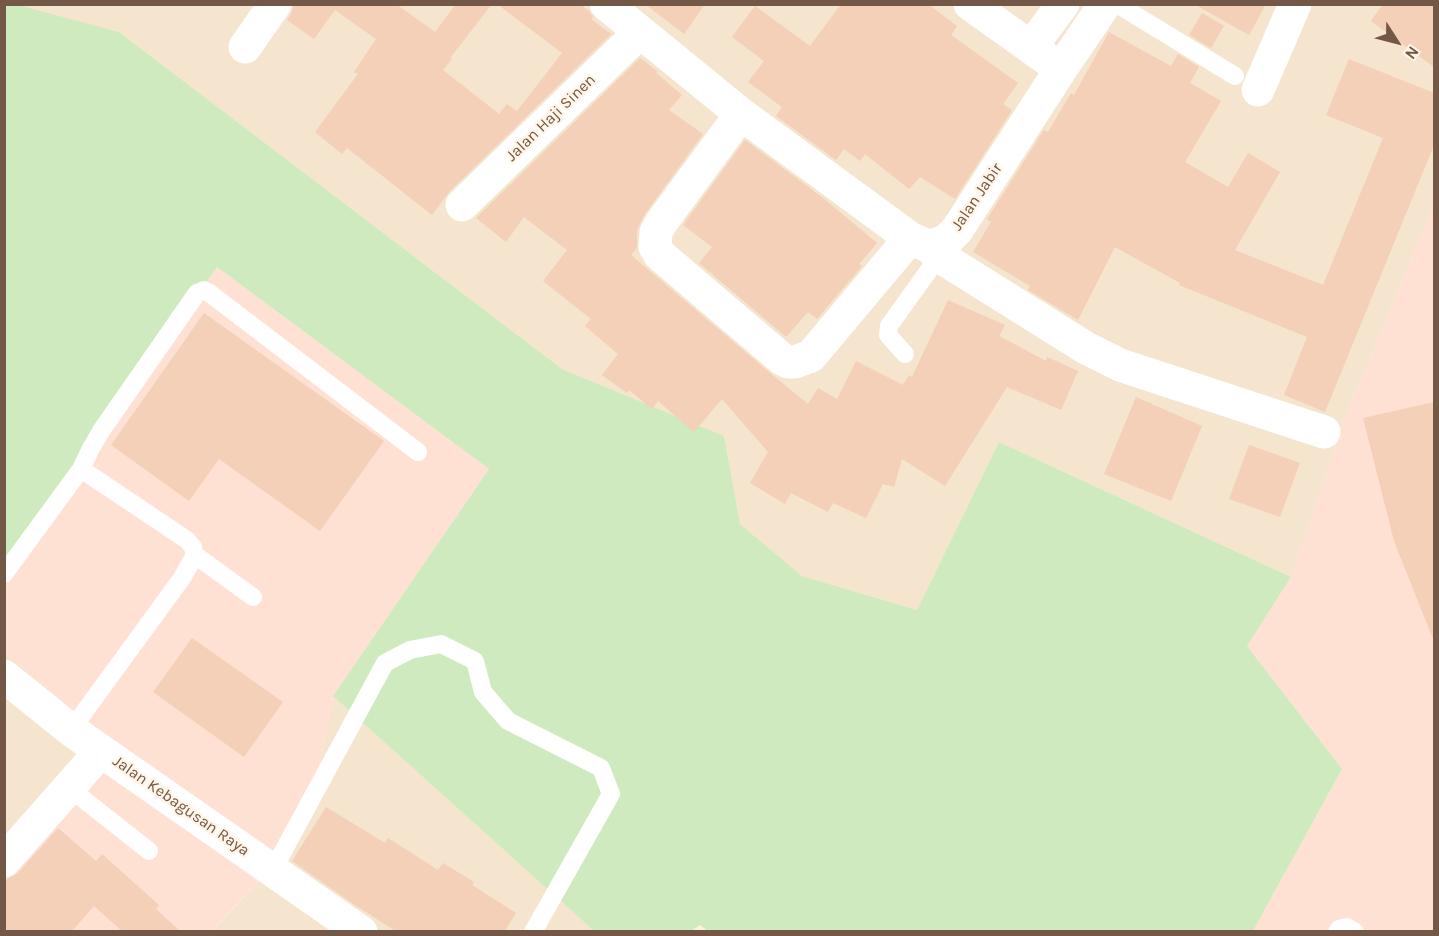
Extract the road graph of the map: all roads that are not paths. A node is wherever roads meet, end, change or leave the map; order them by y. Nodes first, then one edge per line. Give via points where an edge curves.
1 (275, 4) edge
2 (606, 4) edge
3 (970, 4) edge
4 (1063, 4) edge
5 (1105, 4) edge
6 (1117, 4) edge
7 (1296, 4) edge
8 (639, 32) junction
9 (245, 47) dead end
10 (1031, 47) junction
11 (1061, 69) junction
12 (1246, 83) joint
13 (741, 114) junction
14 (462, 205) dead end
15 (926, 247) junction
16 (905, 354) dead end
17 (1324, 432) dead end
18 (418, 452) dead end
19 (81, 469) junction
20 (195, 555) junction
21 (4, 574) edge
22 (253, 597) dead end
23 (4, 676) edge
24 (71, 730) junction
25 (101, 751) junction
26 (69, 787) junction
27 (149, 851) dead end
28 (4, 861) edge
29 (273, 870) junction
30 (361, 932) edge
31 (533, 932) edge
32 (1337, 932) edge
33 (1354, 932) edge

1 - 9 street
2 - 8 street
3 - 10 street
4 - 10 street
5 - 11 street, Jalan Jabir
6 - 12 lane
7 - 12 street
8 - 13 street
8 - 14 street, Jalan Haji Sinen
10 - 11 street
11 - 15 street, Jalan Jabir via 957,230 947,240
13 - 15 street
13 - 15 street, Jalan Jabir via 661,223 655,247 782,359 795,362 811,356
15 - 16 lane via 889,327 888,335
15 - 17 street via 1086,348 1120,365
18 - 19 lane via 204,290 197,293 108,421
19 - 20 lane via 188,540
19 - 21 lane
20 - 22 lane
20 - 24 lane
23 - 24 street, Jalan Kebagusan Raya
24 - 25 street, Jalan Kebagusan Raya
25 - 26 street
25 - 29 street, Jalan Kebagusan Raya
26 - 27 lane
26 - 28 street
29 - 30 street, Jalan Kebagusan Raya
29 - 31 lane via 385,663 410,650 441,644 475,660 483,692 508,721 601,768 611,794
32 - 33 lane via 1347,927

